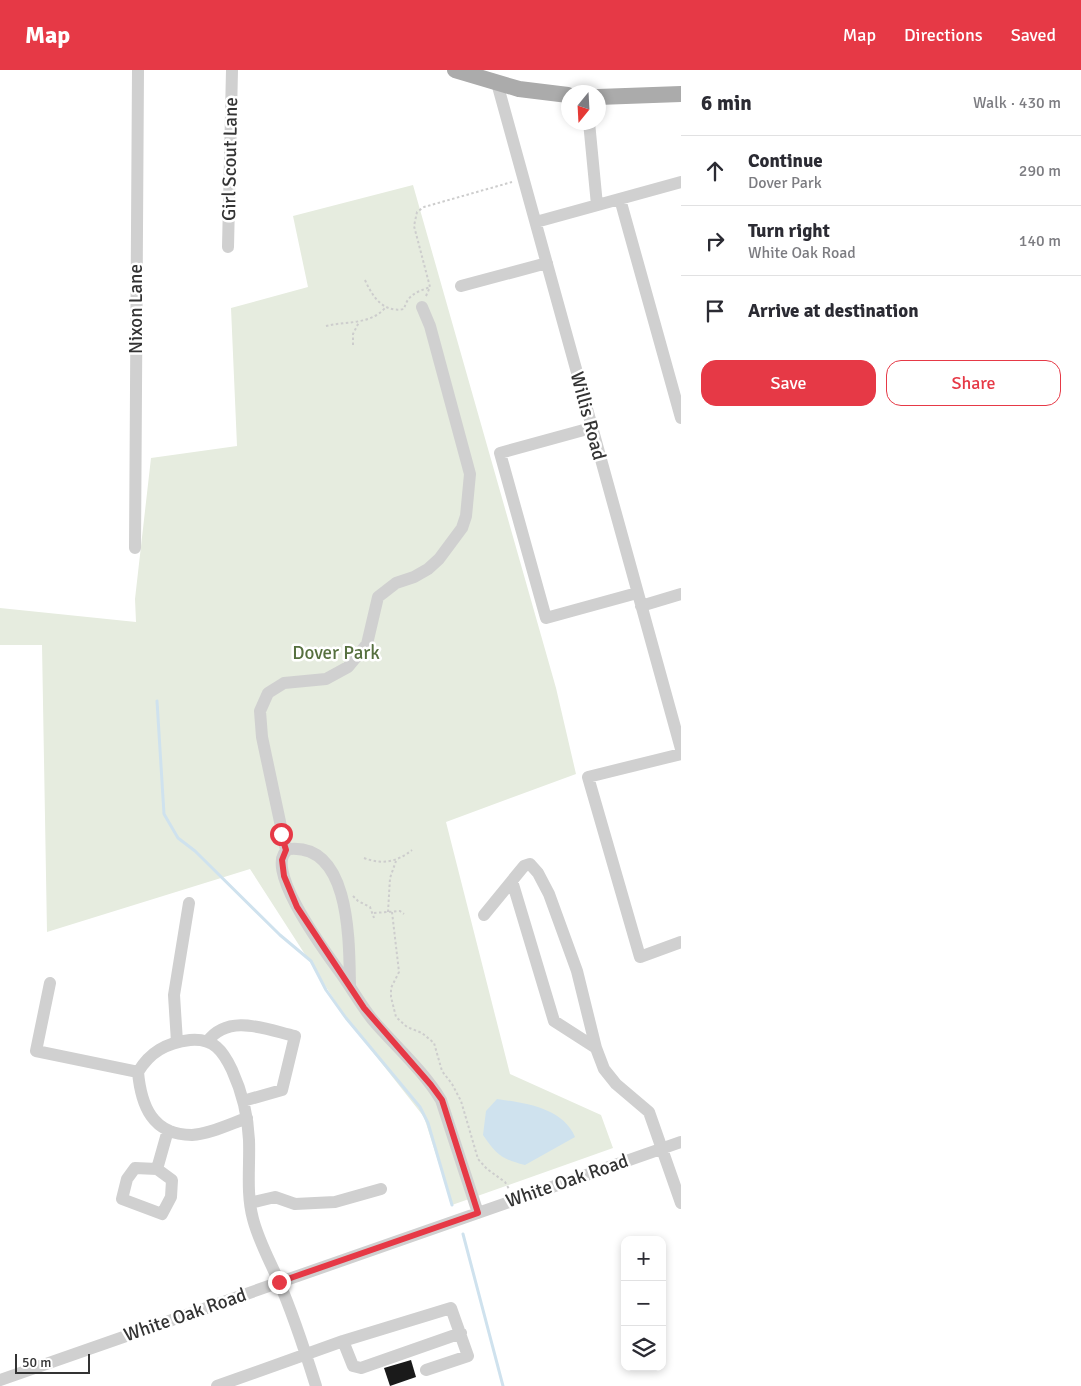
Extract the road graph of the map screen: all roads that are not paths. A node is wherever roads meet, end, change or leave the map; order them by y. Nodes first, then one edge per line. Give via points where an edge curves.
1 (138, 70) edge
2 (232, 70) edge
3 (455, 70) edge
4 (497, 83) junction
5 (561, 94) edge
6 (681, 94) edge
7 (606, 97) edge
8 (589, 130) edge
9 (681, 182) edge
10 (620, 199) junction
11 (597, 205) junction
12 (536, 222) junction
13 (228, 247) dead end
14 (547, 262) junction
15 (462, 286) dead end
16 (422, 307) road end
17 (681, 418) edge
18 (591, 428) junction
19 (135, 548) dead end
20 (637, 593) junction
21 (681, 594) edge
22 (641, 606) junction
23 (681, 749) edge
24 (681, 754) edge
25 (286, 850) junction
26 (512, 881) junction
27 (189, 903) dead end
28 (484, 915) dead end
29 (681, 942) edge
30 (50, 983) dead end
31 (350, 986) junction
32 (177, 1042) junction
33 (207, 1042) junction
34 (596, 1048) junction
35 (138, 1072) junction
36 (243, 1101) junction
37 (247, 1118) junction
38 (168, 1130) junction
39 (681, 1142) edge
40 (663, 1148) junction
41 (157, 1169) dead end
42 (381, 1189) dead end
43 (250, 1203) junction
44 (681, 1203) edge
45 (478, 1213) junction
46 (279, 1282) junction
47 (461, 1333) junction
48 (343, 1341) junction
49 (306, 1355) junction
50 (426, 1370) dead end
51 (0, 1380) edge
52 (217, 1386) edge
53 (316, 1386) edge

1 - 19 street, Nixon Lane
2 - 13 street, Girl Scout Lane
3 - 4 main road
4 - 5 main road
4 - 12 street, Willis Road
6 - 7 main road
8 - 11 street
9 - 10 street
10 - 11 street
10 - 17 street
11 - 12 street
12 - 14 street, Willis Road
14 - 15 street
14 - 18 street, Willis Road
16 - 25 street via 470,474 466,516 462,528 440,559 418,575 396,583 378,597 367,644 348,667 326,679 284,683 268,693 263,701 262,738
18 - 20 street, Willis Road
18 - 20 street via 500,453 502,462 546,618
20 - 22 street, Willis Road
21 - 22 street
22 - 23 street, Willis Road
24 - 29 street via 588,776 640,957
25 - 31 street via 283,868 292,898
25 - 31 street via 299,849 315,855 327,866 339,886 348,924
26 - 28 street
26 - 34 street via 554,1021
26 - 34 street via 524,866 530,864 549,894 577,971
27 - 32 street via 174,996
30 - 35 street via 36,1051
31 - 45 street via 368,1014 442,1100
32 - 33 street
32 - 35 street via 153,1052
33 - 36 street via 224,1053
33 - 36 street via 227,1026 250,1026 294,1036 282,1090
34 - 40 street via 610,1077 649,1112
35 - 38 street via 145,1109 154,1121
36 - 37 street
37 - 38 street via 191,1135
37 - 43 street
38 - 41 street
39 - 40 street, White Oak Road
40 - 44 street
40 - 45 street, White Oak Road
42 - 43 street via 334,1202 295,1204 275,1197
43 - 46 street via 266,1256
45 - 46 street, White Oak Road
46 - 49 street
46 - 51 street, White Oak Road
47 - 48 street via 451,1308
47 - 48 street via 361,1368 353,1366
47 - 50 street via 468,1356
48 - 49 street
49 - 52 street
49 - 53 street

